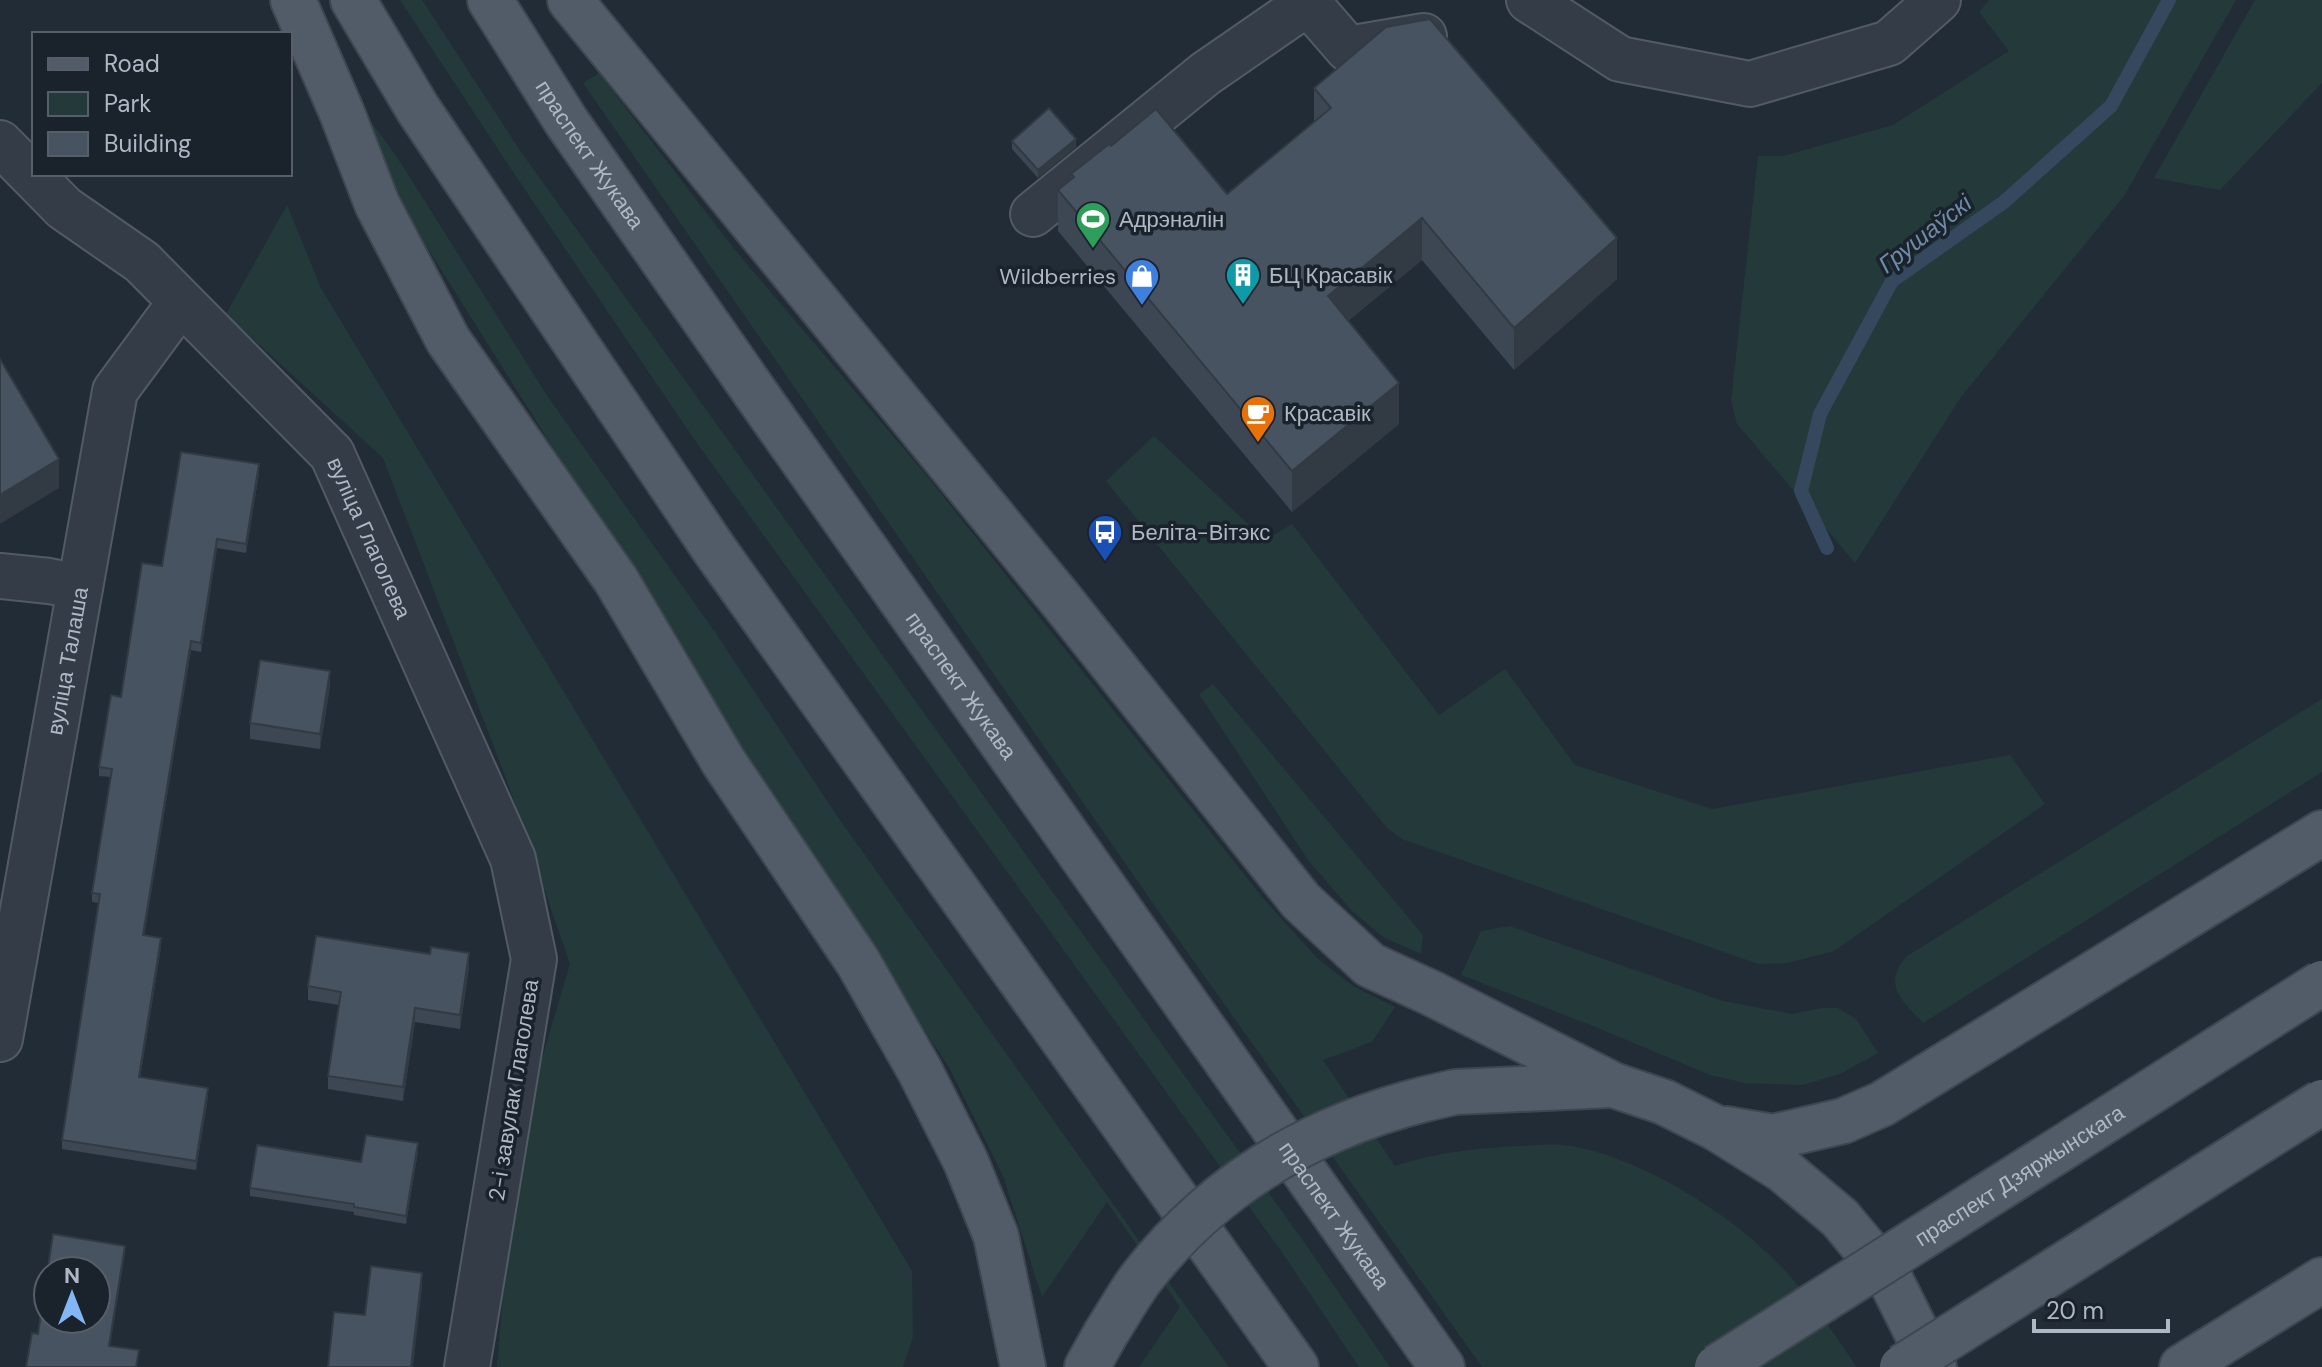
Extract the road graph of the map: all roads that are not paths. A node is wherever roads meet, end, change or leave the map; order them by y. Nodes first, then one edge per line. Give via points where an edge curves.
1 (293, 0) edge
2 (353, 0) edge
3 (490, 0) edge
4 (570, 0) edge
5 (1529, 0) edge
6 (1938, 0) edge
7 (1310, 1) edge
8 (1432, 35) edge
9 (0, 143) edge
10 (32, 176) edge
11 (32, 176) edge
12 (1033, 214) dead end
13 (180, 303) junction
14 (0, 576) edge
15 (80, 587) junction
16 (495, 818) joint
17 (2322, 833) edge
18 (2322, 983) edge
19 (0, 1039) edge
20 (1613, 1085) junction
21 (2322, 1102) edge
22 (1716, 1128) junction
23 (2322, 1280) edge
24 (1096, 1350) edge
25 (467, 1367) edge
26 (1023, 1367) edge
27 (1296, 1367) edge
28 (1442, 1367) edge
29 (1717, 1367) edge
30 (1902, 1367) edge
31 (1934, 1367) edge
32 (2182, 1367) edge

1 - 26 main road via 377,204 448,340 616,580 723,761 858,962 920,1071 996,1236
2 - 27 main road via 418,109 714,549
3 - 28 main road, праспект Жукава via 566,121 743,376
4 - 20 main road via 1301,901 1370,965
5 - 6 street via 1620,59 1750,84 1889,43
7 - 8 street via 1348,49
7 - 12 street via 1205,74
9 - 11 street, вуліца Глаголева
10 - 13 street, вуліца Глаголева via 64,208 142,262
13 - 15 street, вуліца Талаша via 115,391
13 - 16 street, вуліца Глаголева via 332,454
14 - 15 street
15 - 19 street, вуліца Талаша
16 - 25 street, 2-і завулак Глаголева via 513,859 534,959
17 - 22 main road via 1882,1104 1843,1121 1773,1137
18 - 29 main road, праспект Дзяржынскага, bridge
20 - 22 main road
20 - 24 main road, bridge via 1455,1092 1374,1112 1293,1147 1226,1191 1160,1256
21 - 30 main road, bridge
22 - 31 main road via 1783,1170 1840,1218 1889,1277
23 - 32 main road

